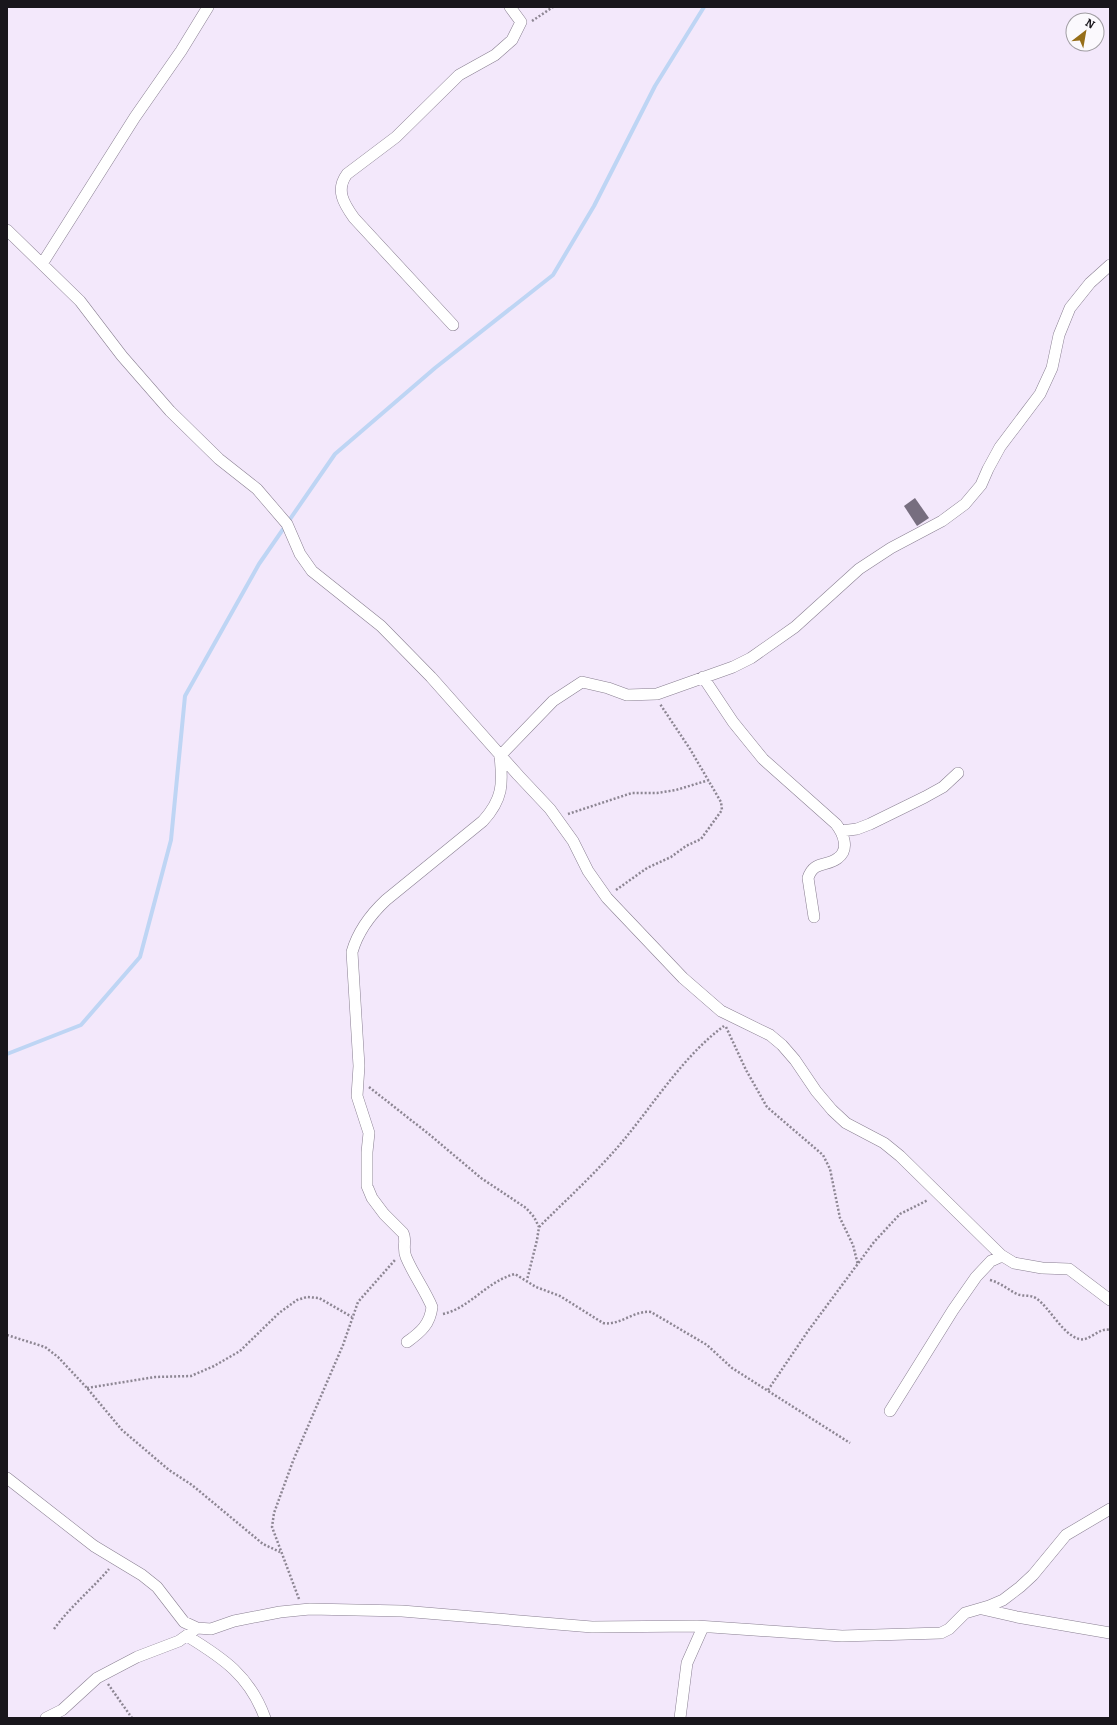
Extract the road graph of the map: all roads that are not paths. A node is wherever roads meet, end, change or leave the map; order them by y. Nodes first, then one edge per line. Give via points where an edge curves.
1 (208, 7) edge
2 (510, 7) edge
3 (7, 230) edge
4 (42, 264) junction
5 (1110, 265) edge
6 (453, 325) dead end
7 (703, 677) junction
8 (500, 756) junction
9 (958, 773) dead end
10 (841, 831) junction
11 (814, 917) dead end
12 (1002, 1256) junction
13 (1110, 1300) edge
14 (408, 1342) dead end
15 (890, 1411) dead end
16 (7, 1478) edge
17 (1110, 1509) edge
18 (982, 1609) junction
19 (703, 1627) junction
20 (198, 1628) junction
21 (1110, 1633) edge
22 (187, 1636) junction
23 (46, 1718) edge
24 (265, 1718) edge
25 (680, 1718) edge

1 - 4 street
2 - 6 street via 521,22 512,40 495,56 459,75 396,137 347,174 342,181 342,201 354,218
3 - 4 street
4 - 8 street via 80,301 122,356 170,411 220,459 257,489 287,524 300,554 312,571 381,626 431,677
5 - 7 street via 1090,283 1070,308 1059,335 1052,368 1040,394 1000,447 981,486 965,504 942,521 891,548 859,569 795,626 751,658
7 - 8 street via 657,694 627,695 582,682 553,701
7 - 10 street via 733,722 763,759
8 - 12 street via 555,816 574,841 588,871 607,898 683,978 730,1022 770,1035 782,1045 832,1110 846,1123 884,1143
8 - 14 street via 501,792 494,808 374,912 356,938 352,952 358,1102 369,1133 367,1186 384,1214 405,1236 403,1248 406,1257 432,1307 431,1316 424,1329
9 - 10 street via 943,787 925,797 870,824
10 - 11 street via 844,840 843,852 838,859 815,866 808,878
12 - 13 street via 1022,1265 1057,1270 1069,1269
12 - 15 street via 991,1261 976,1277
16 - 20 street via 94,1546 142,1575 157,1588 184,1622
17 - 18 street via 1066,1535 1020,1587 1003,1600
18 - 19 street via 965,1613 949,1629 941,1633 842,1636
18 - 21 street
19 - 20 street via 592,1627 402,1611 304,1610 234,1621 211,1629
19 - 25 street via 687,1663
20 - 22 street
22 - 23 street via 163,1649 137,1657 102,1676 83,1689 62,1710
22 - 24 street via 230,1664 258,1700

